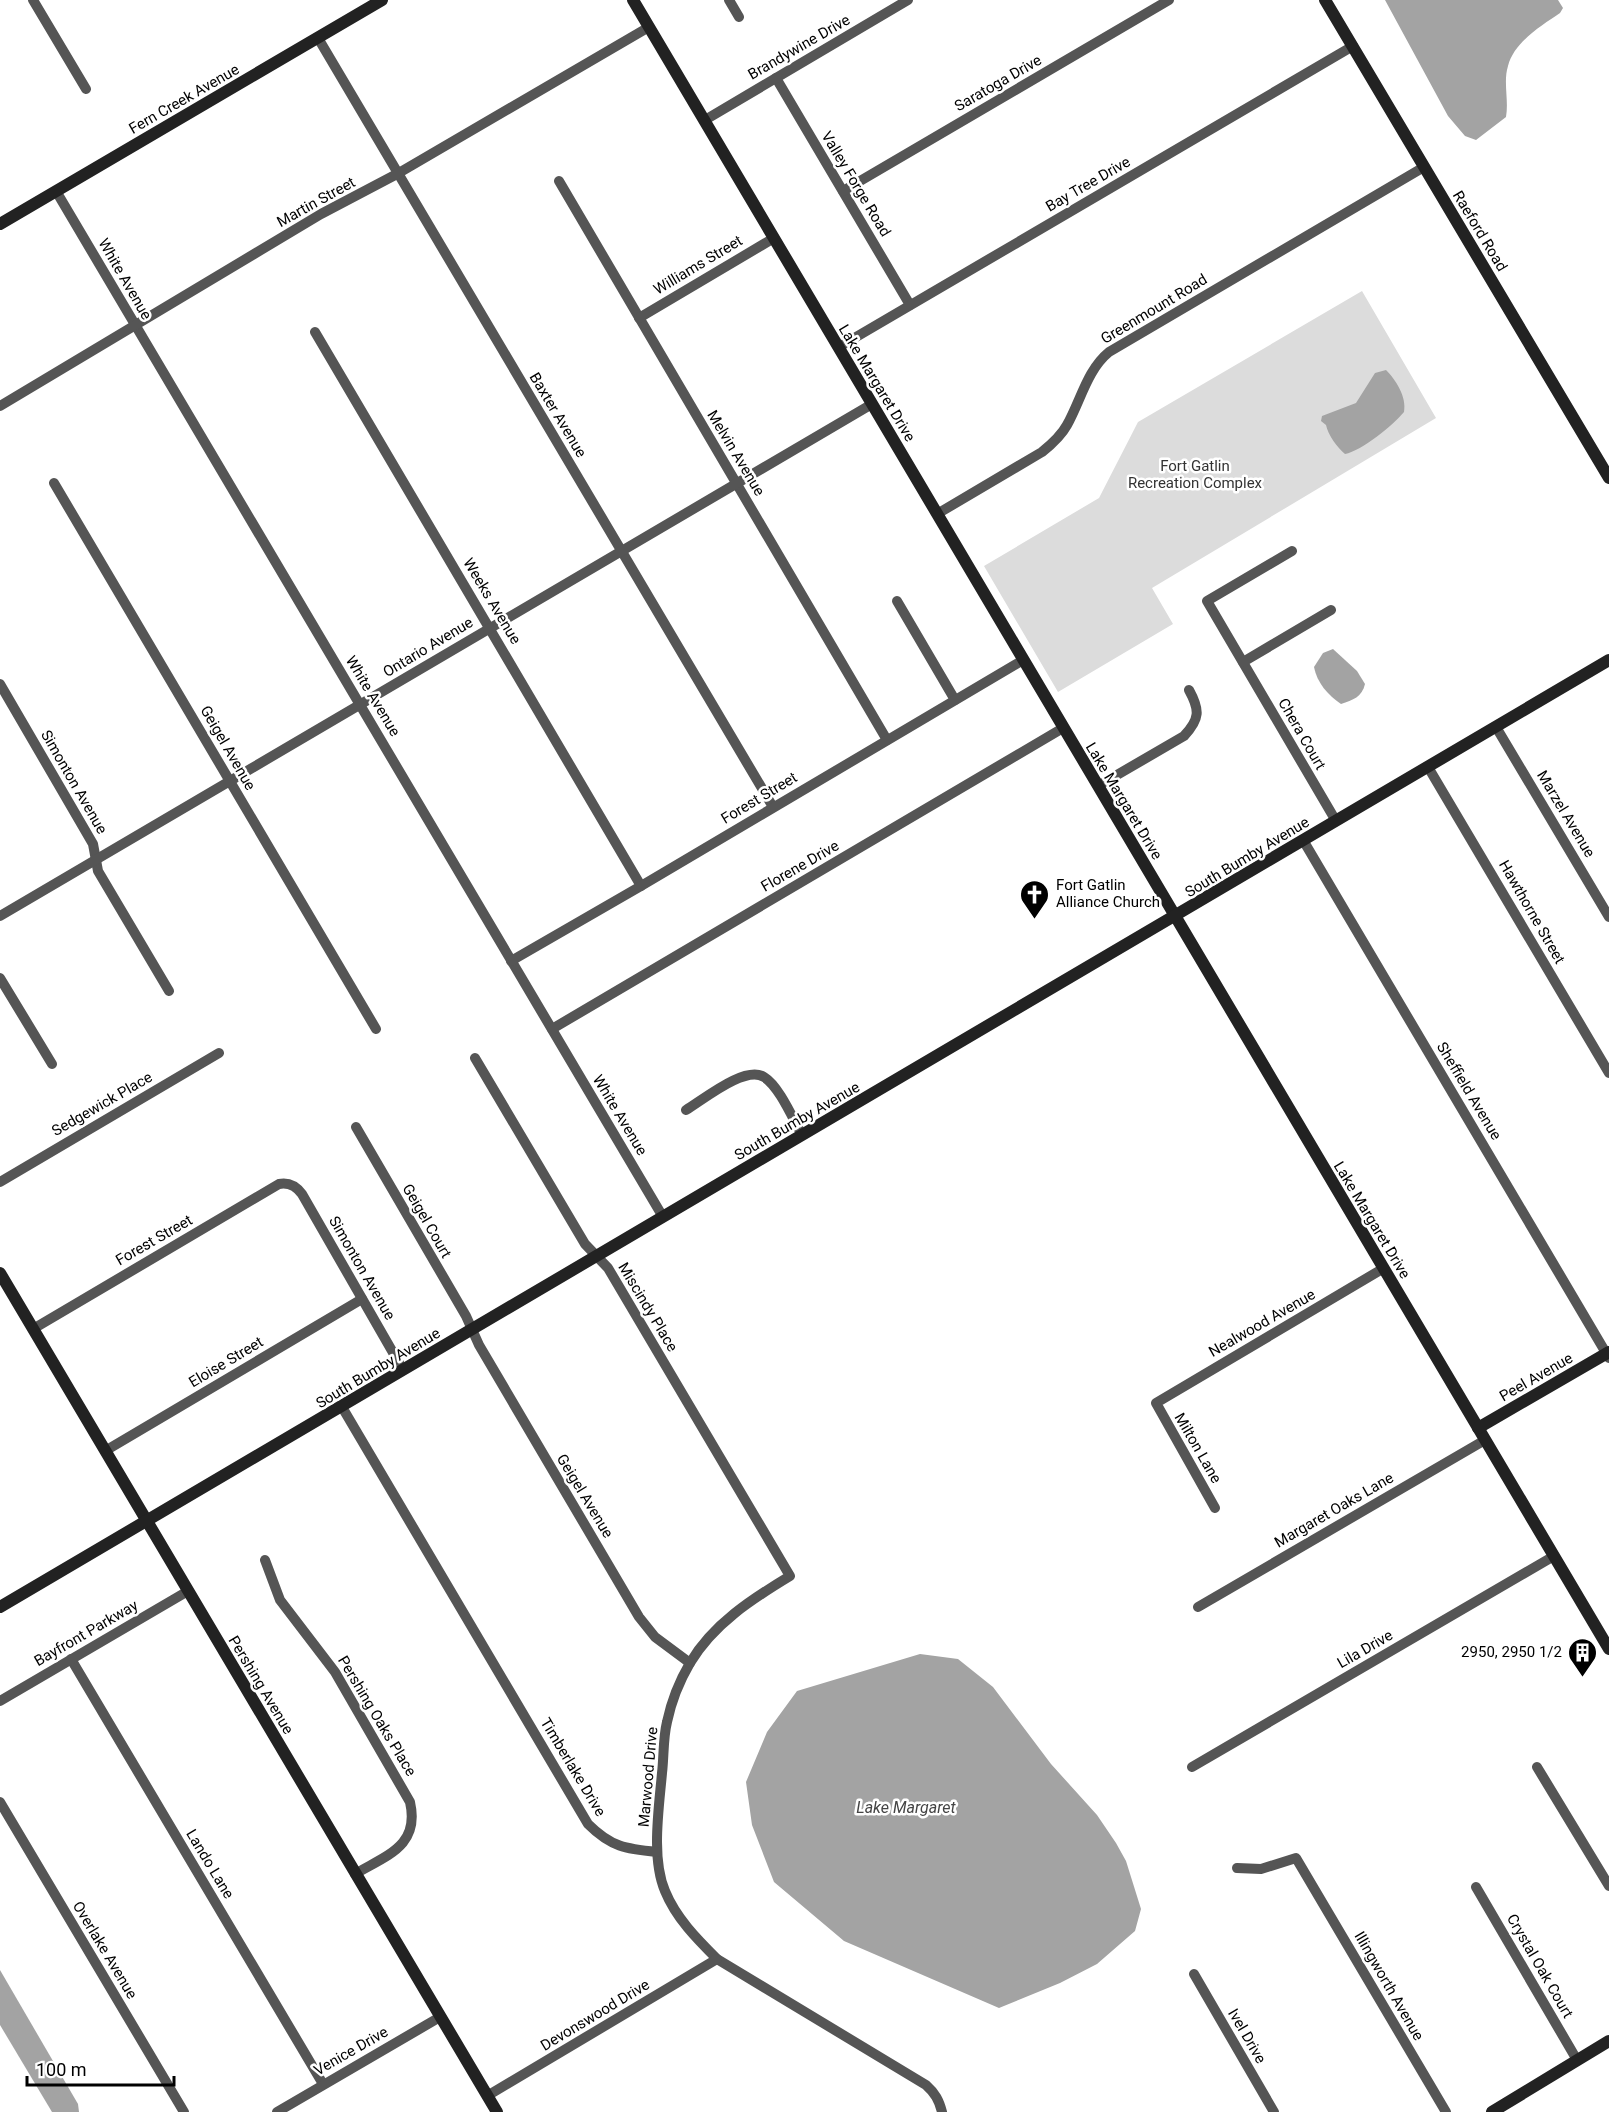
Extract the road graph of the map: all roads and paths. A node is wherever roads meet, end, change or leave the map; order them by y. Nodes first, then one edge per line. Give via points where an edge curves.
1 (33, 0) edge
2 (382, 0) edge
3 (729, 0) edge
4 (908, 0) edge
5 (1169, 0) edge
6 (1325, 0) edge
7 (638, 2) edge
8 (739, 17) dead end
9 (649, 27) junction
10 (318, 38) junction
11 (1353, 46) junction
12 (776, 78) junction
13 (86, 89) dead end
14 (705, 120) junction
15 (1424, 167) junction
16 (397, 174) junction
17 (559, 182) dead end
18 (56, 191) junction
19 (843, 191) junction
20 (0, 224) edge
21 (774, 238) junction
22 (910, 305) junction
23 (639, 318) junction
24 (135, 326) junction
25 (315, 332) dead end
26 (839, 347) junction
27 (872, 404) junction
28 (0, 406) edge
29 (1609, 478) edge
30 (54, 483) dead end
31 (736, 483) junction
32 (937, 514) junction
33 (621, 550) junction
34 (1292, 551) dead end
35 (897, 601) dead end
36 (1332, 609) dead end
37 (490, 627) junction
38 (1023, 660) junction
39 (1609, 660) edge
40 (1243, 662) junction
41 (0, 684) edge
42 (1189, 690) dead end
43 (955, 700) junction
44 (360, 705) junction
45 (1496, 727) junction
46 (1063, 728) junction
47 (887, 740) junction
48 (1428, 767) junction
49 (229, 780) junction
50 (1098, 786) junction
51 (773, 807) junction
52 (1336, 821) junction
53 (1304, 840) junction
54 (96, 858) junction
55 (641, 886) junction
56 (0, 916) edge
57 (1175, 917) junction
58 (1609, 917) edge
59 (511, 961) junction
60 (0, 978) edge
61 (169, 991) dead end
62 (376, 1029) dead end
63 (552, 1029) junction
64 (219, 1053) dead end
65 (475, 1058) dead end
66 (52, 1064) dead end
67 (1609, 1073) edge
68 (686, 1110) dead end
69 (356, 1127) dead end
70 (802, 1135) junction
71 (0, 1182) edge
72 (291, 1184) joint
73 (663, 1217) junction
74 (598, 1257) junction
75 (1384, 1268) junction
76 (0, 1273) edge
77 (362, 1299) junction
78 (33, 1329) junction
79 (471, 1330) junction
80 (1608, 1354) edge
81 (403, 1370) junction
82 (1156, 1403) joint
83 (342, 1407) junction
84 (1478, 1428) junction
85 (1485, 1440) junction
86 (105, 1451) junction
87 (1215, 1508) dead end
88 (146, 1521) junction
89 (1554, 1556) junction
90 (265, 1560) dead end
91 (790, 1576) joint
92 (188, 1591) junction
93 (1198, 1607) dead end
94 (0, 1608) edge
95 (1609, 1649) edge
96 (71, 1659) junction
97 (690, 1663) junction
98 (0, 1701) edge
99 (1192, 1767) dead end
100 (1537, 1767) dead end
101 (0, 1802) edge
102 (657, 1852) junction
103 (1237, 1868) dead end
104 (355, 1874) junction
105 (1609, 1886) edge
106 (1476, 1887) dead end
107 (717, 1959) junction
108 (1194, 1974) dead end
109 (440, 2017) junction
110 (1609, 2042) edge
111 (1577, 2060) junction
112 (323, 2084) junction
113 (487, 2096) junction
114 (184, 2112) edge
115 (277, 2112) edge
116 (497, 2112) edge
117 (942, 2112) edge
118 (1274, 2112) edge
119 (1446, 2112) edge
120 (1492, 2112) edge

1 - 13 street
2 - 10 street, Fern Creek Avenue
3 - 8 street
4 - 12 street, Brandywine Drive
5 - 19 street, Saratoga Drive
6 - 11 street, Raeford Road
7 - 9 street, Lake Margaret Drive
9 - 14 street, Lake Margaret Drive
9 - 16 street, Martin Street
10 - 16 street, Baxter Avenue
10 - 18 street, Fern Creek Avenue
11 - 15 street, Raeford Road
11 - 22 street, Bay Tree Drive
12 - 14 street, Brandywine Drive
12 - 19 street, Valley Forge Road
14 - 21 street, Lake Margaret Drive
15 - 29 street, Raeford Road
15 - 32 street, Greenmount Road via 1109,352 1093,370 1057,440
16 - 24 street, Martin Street via 321,214
16 - 33 street, Baxter Avenue
17 - 23 street, Melvin Avenue
18 - 20 street, Fern Creek Avenue
18 - 24 street, White Avenue
19 - 22 street, Valley Forge Road
21 - 23 street, Williams Street
21 - 26 street, Lake Margaret Drive
22 - 26 street, Bay Tree Drive
23 - 31 street, Melvin Avenue
24 - 28 street, Martin Street
24 - 44 street, White Avenue
25 - 37 street, Weeks Avenue
26 - 27 street, Lake Margaret Drive
27 - 31 street, Ontario Avenue
27 - 32 street, Lake Margaret Drive
30 - 49 street, Geigel Avenue
31 - 33 street, Ontario Avenue
31 - 47 street, Melvin Avenue
32 - 38 street, Lake Margaret Drive
33 - 37 street, Ontario Avenue
33 - 51 street, Baxter Avenue
34 - 40 street, Chera Court via 1207,601
35 - 43 street
36 - 40 street
37 - 44 street, Ontario Avenue
37 - 55 street, Weeks Avenue
38 - 43 street, Forest Street
38 - 46 street, Lake Margaret Drive
39 - 45 street, South Bumby Avenue
40 - 52 street, Chera Court
41 - 54 street, Simonton Avenue via 93,843
42 - 50 street via 1197,714 1194,726 1184,736
43 - 47 street, Forest Street
44 - 49 street, Ontario Avenue
44 - 59 street, White Avenue
45 - 48 street, South Bumby Avenue
45 - 58 street, Marzel Avenue
46 - 50 street, Lake Margaret Drive
46 - 63 street, Florene Drive
47 - 51 street, Forest Street
48 - 52 street, South Bumby Avenue
48 - 67 street, Hawthorne Street
49 - 54 street, Ontario Avenue
49 - 62 street, Geigel Avenue
50 - 57 street, Lake Margaret Drive
51 - 55 street, Forest Street
52 - 53 street, South Bumby Avenue
53 - 57 street, South Bumby Avenue
53 - 80 street, Sheffield Avenue
54 - 56 street, Ontario Avenue
54 - 61 street, Simonton Avenue via 98,871
55 - 59 street, Forest Street
57 - 70 street, South Bumby Avenue
57 - 75 street, Lake Margaret Drive
59 - 63 street, White Avenue
60 - 66 street
63 - 73 street, White Avenue
64 - 71 street, Sedgewick Place
65 - 74 street, Miscindy Place via 585,1244
68 - 70 street via 746,1074 757,1074 773,1086
69 - 79 street, Geigel Court
70 - 73 street, South Bumby Avenue
72 - 77 street, Simonton Avenue via 302,1194
72 - 78 street, Forest Street via 279,1184
73 - 74 street, South Bumby Avenue
74 - 79 street, South Bumby Avenue
74 - 91 street, Miscindy Place
75 - 82 street, Nealwood Avenue
75 - 84 street, Lake Margaret Drive
76 - 78 street, Pershing Avenue
77 - 81 street, Simonton Avenue
77 - 86 street, Eloise Street
78 - 86 street, Pershing Avenue
79 - 81 street, South Bumby Avenue
79 - 97 street, Geigel Avenue via 639,1617 656,1637
80 - 84 street, Peel Avenue
81 - 83 street, South Bumby Avenue
82 - 87 street, Milton Lane
83 - 88 street, South Bumby Avenue
83 - 102 street, Timberlake Drive via 588,1824 612,1844
84 - 85 street, Lake Margaret Drive
85 - 89 street, Lake Margaret Drive
85 - 93 street, Margaret Oaks Lane
86 - 88 street, Pershing Avenue
88 - 92 street, Pershing Avenue
88 - 94 street, South Bumby Avenue
89 - 95 street, Lake Margaret Drive
89 - 99 street, Lila Drive
90 - 104 street, Pershing Oaks Place via 280,1600 335,1672 410,1802 412,1827 407,1838
91 - 97 street, Marwood Drive via 734,1613
92 - 96 street, Bayfront Parkway
92 - 104 street, Pershing Avenue
96 - 98 street, Bayfront Parkway
96 - 112 street, Lando Lane
97 - 102 street, Marwood Drive via 667,1723
100 - 105 street
101 - 114 street, Overlake Avenue
102 - 107 street via 660,1878 672,1905 692,1934
103 - 119 street, Illingworth Avenue via 1261,1869 1296,1858
104 - 109 street, Pershing Avenue
106 - 111 street, Crystal Oak Court
107 - 113 street, Devonswood Drive
107 - 117 street via 926,2085 940,2102
108 - 118 street, Ivel Drive
109 - 112 street, Venice Drive
109 - 113 street, Pershing Avenue
110 - 111 street
111 - 120 street
112 - 115 street, Venice Drive
113 - 116 street, Pershing Avenue

